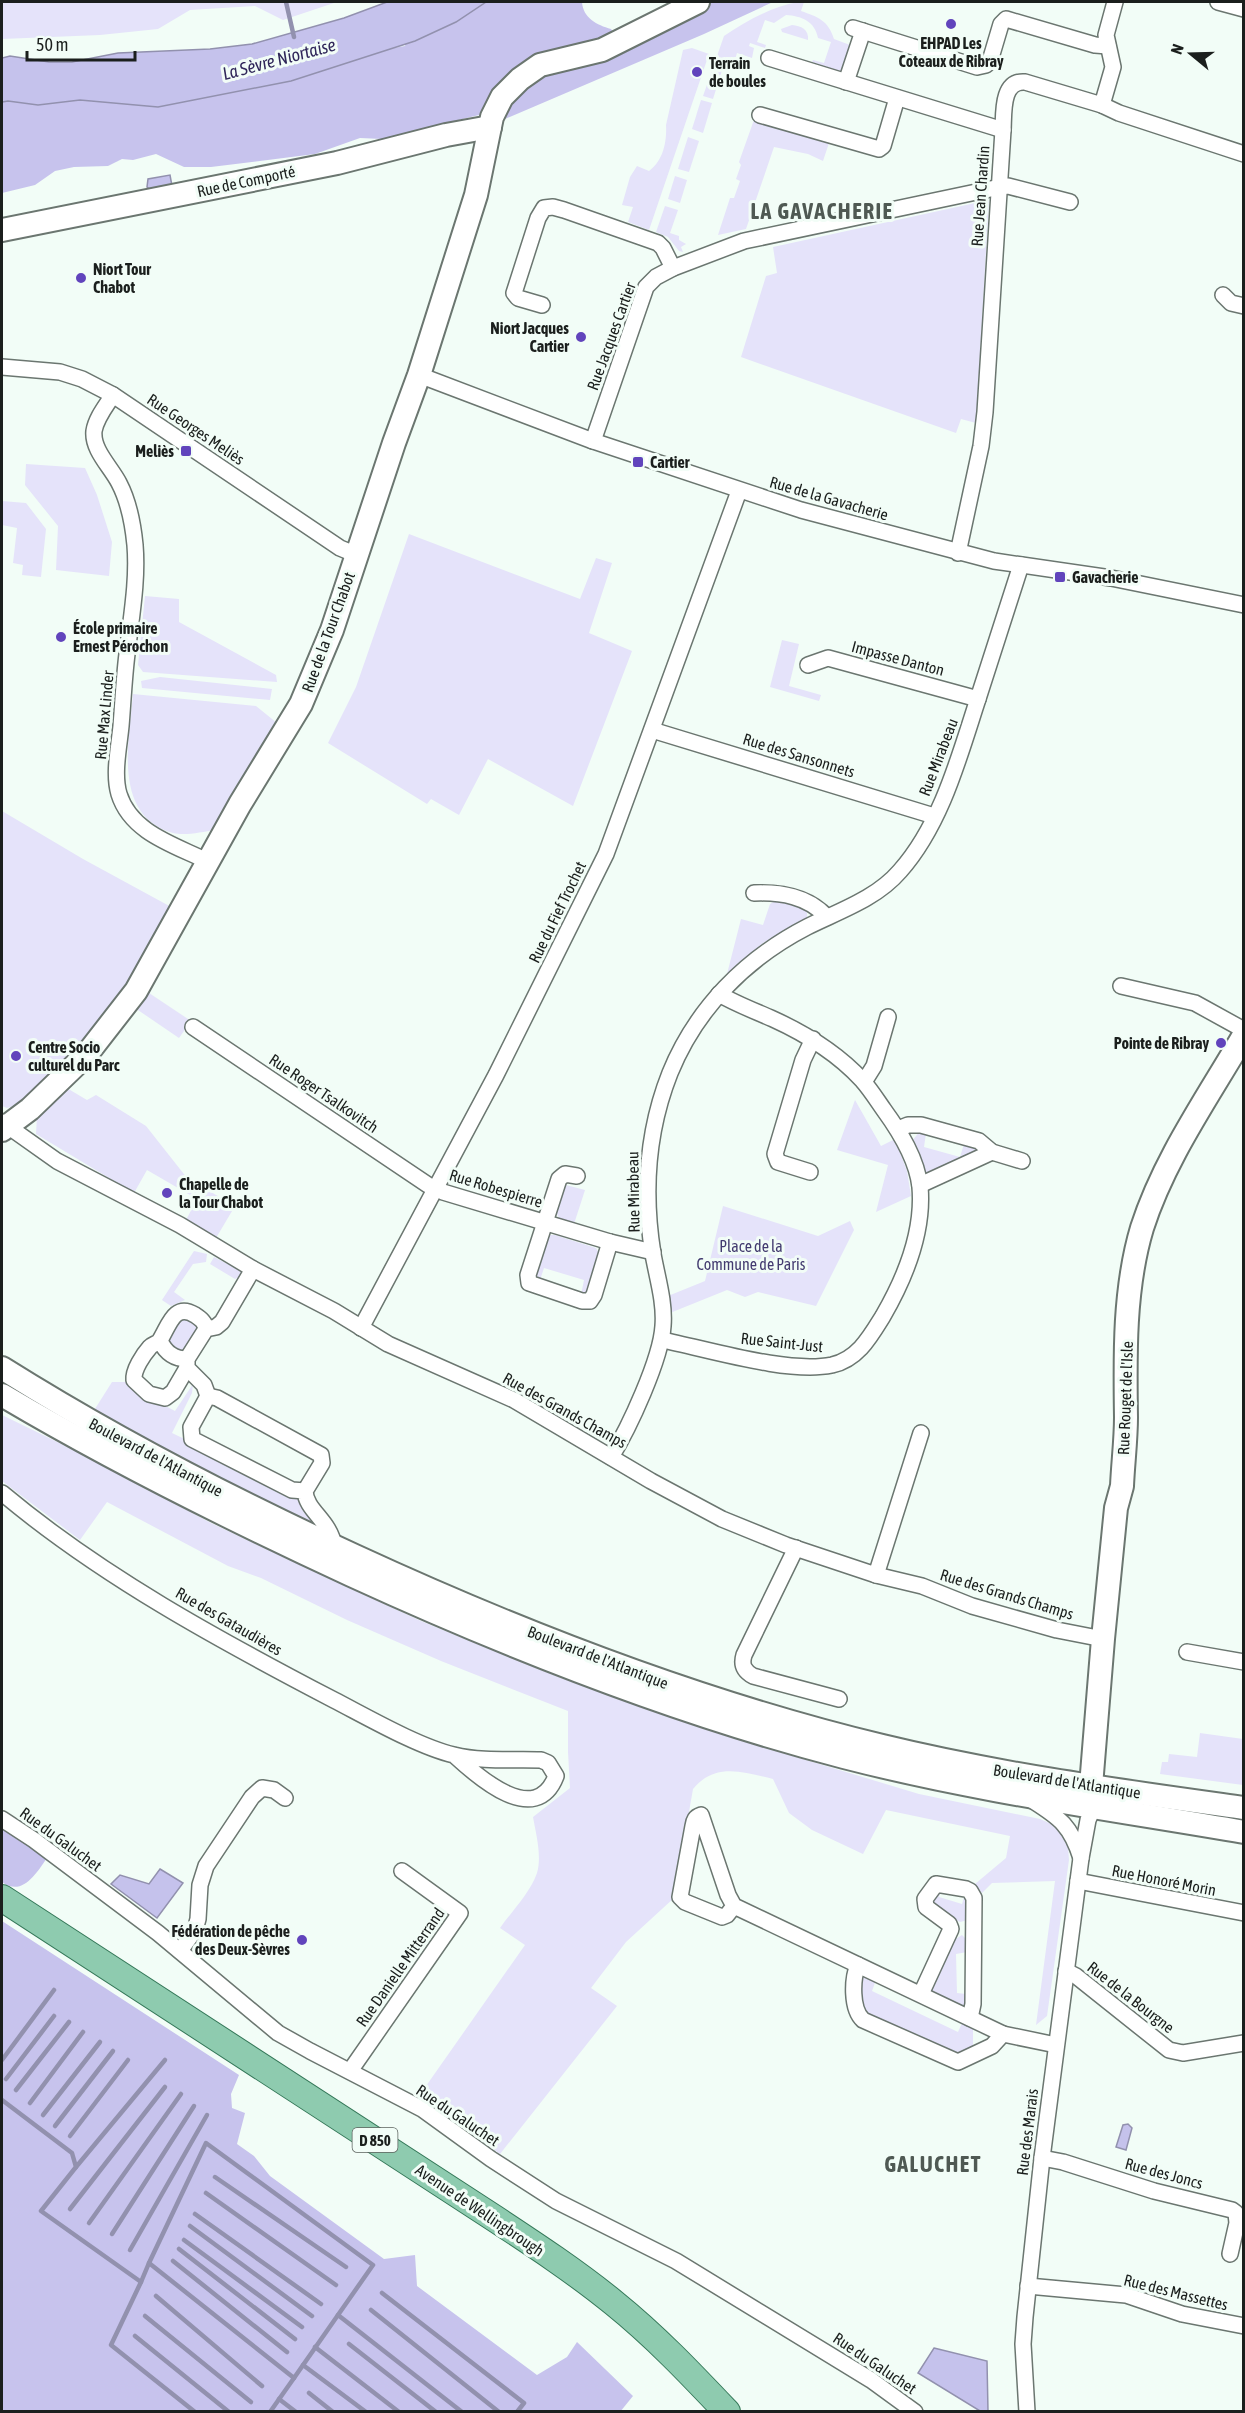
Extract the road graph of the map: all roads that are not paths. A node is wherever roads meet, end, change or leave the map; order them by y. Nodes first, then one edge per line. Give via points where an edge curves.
1 (698, 2) edge
2 (1115, 2) edge
3 (1218, 2) edge
4 (1244, 9) edge
5 (1108, 46) junction
6 (769, 58) dead end
7 (846, 82) junction
8 (897, 98) junction
9 (1102, 105) junction
10 (760, 115) dead end
11 (490, 127) junction
12 (1003, 130) junction
13 (1244, 154) edge
14 (1000, 187) junction
15 (1070, 202) dead end
16 (2, 230) edge
17 (673, 268) junction
18 (1223, 295) dead end
19 (542, 305) dead end
20 (1244, 306) edge
21 (2, 367) edge
22 (419, 375) junction
23 (113, 395) junction
24 (593, 441) junction
25 (739, 491) junction
26 (958, 553) junction
27 (357, 555) junction
28 (1021, 565) junction
29 (1244, 605) edge
30 (808, 665) dead end
31 (978, 699) junction
32 (652, 730) junction
33 (934, 816) junction
34 (207, 861) junction
35 (754, 893) dead end
36 (827, 917) junction
37 (1121, 986) dead end
38 (719, 994) junction
39 (888, 1017) dead end
40 (193, 1027) dead end
41 (1244, 1033) edge
42 (813, 1039) junction
43 (864, 1082) junction
44 (3, 1126) edge
45 (898, 1129) junction
46 (992, 1152) junction
47 (1022, 1161) dead end
48 (810, 1172) dead end
49 (577, 1176) dead end
50 (920, 1185) junction
51 (436, 1188) junction
52 (545, 1222) junction
53 (610, 1242) junction
54 (653, 1252) junction
55 (253, 1269) junction
56 (362, 1328) junction
57 (206, 1329) junction
58 (662, 1340) junction
59 (160, 1341) junction
60 (187, 1364) junction
61 (2, 1368) edge
62 (2, 1395) edge
63 (208, 1396) junction
64 (921, 1433) dead end
65 (611, 1457) junction
66 (305, 1491) junction
67 (2, 1493) edge
68 (334, 1546) junction
69 (796, 1548) junction
70 (876, 1575) junction
71 (1102, 1639) junction
72 (1187, 1652) dead end
73 (1244, 1662) edge
74 (839, 1699) dead end
75 (454, 1755) junction
76 (1024, 1796) junction
77 (1093, 1796) junction
78 (285, 1798) dead end
79 (1244, 1808) edge
80 (2, 1818) edge
81 (1244, 1832) edge
82 (1081, 1858) junction
83 (402, 1871) dead end
84 (1078, 1881) junction
85 (2, 1898) edge
86 (734, 1906) junction
87 (1244, 1913) edge
88 (973, 1928) junction
89 (951, 1929) junction
90 (180, 1951) junction
91 (858, 1965) junction
92 (1066, 1971) junction
93 (921, 1994) junction
94 (970, 2018) junction
95 (1003, 2034) junction
96 (1244, 2043) edge
97 (1056, 2045) junction
98 (350, 2071) junction
99 (1042, 2158) junction
100 (1230, 2253) dead end
101 (1028, 2286) junction
102 (1244, 2326) edge
103 (727, 2411) edge
104 (915, 2412) edge
105 (1027, 2412) edge

1 - 11 street, Rue de la Tour Chabot via 602,50 530,71 502,97
2 - 5 street via 1107,27
3 - 4 street
5 - 7 street via 1006,19 990,61 977,67 858,29
5 - 9 street via 1113,67
6 - 7 street
7 - 8 street
8 - 10 street via 879,149
8 - 12 street
9 - 12 street, Rue Jean Chardin via 1016,82 1006,96
9 - 13 street, Rue Jean Chardin
11 - 16 street, Rue de Comporté via 325,165
11 - 22 street, Rue de la Tour Chabot via 476,195
12 - 14 street, Rue Jean Chardin
14 - 15 street, Rue Jacques Cartier
14 - 17 street, Rue Jacques Cartier via 744,241
14 - 26 street, Rue Jean Chardin via 985,412
17 - 19 street via 658,243 564,210 544,208 514,293 518,298
17 - 24 street, Rue Jacques Cartier via 646,287
18 - 20 street via 1231,303
21 - 23 street, Rue Georges Meliès via 60,372
22 - 24 street, Rue de la Gavacherie
22 - 27 street, Rue de la Tour Chabot
23 - 27 street, Rue Georges Meliès via 340,548
23 - 34 street, Rue Max Linder via 98,419 94,438 125,496 133,528 136,568 120,735 119,794 124,806 151,834
24 - 25 street, Rue de la Gavacherie
25 - 26 street, Rue de la Gavacherie
25 - 32 street, Rue du Fief Trochet
26 - 28 street, Rue de la Gavacherie
27 - 34 street, Rue de la Tour Chabot via 301,704
28 - 29 street, Rue de la Gavacherie via 1111,578
28 - 31 street, Rue Mirabeau
30 - 31 street, Impasse Danton via 828,658
31 - 33 street, Rue Mirabeau
32 - 33 street, Rue des Sansonnets
32 - 51 street, Rue du Fief Trochet via 606,854
33 - 36 street, Rue Mirabeau via 900,872 871,895
34 - 44 street, Rue de la Tour Chabot via 136,991 61,1081
35 - 36 street via 776,892 806,900
36 - 38 street, Rue Mirabeau via 775,945
37 - 41 street via 1195,1003
38 - 42 street, Rue Saint-Just
38 - 54 street, Rue Mirabeau via 681,1048 655,1120 648,1166
39 - 43 street via 874,1066
40 - 51 street, Rue Roger Tsalkovitch
41 - 71 street, Rue Rouget de l'Isle via 1165,1174 1142,1230 1130,1285 1122,1486 1116,1508
42 - 43 street, Rue Saint-Just
42 - 48 street via 775,1154 778,1162
43 - 45 street, Rue Saint-Just
44 - 55 street, Rue des Grands Champs via 57,1161 180,1225
45 - 46 street via 921,1125 979,1141
45 - 50 street, Rue Saint-Just
46 - 47 street
46 - 50 street
49 - 52 street, Rue Robespierre via 565,1174 558,1179
50 - 58 street, Rue Saint-Just via 917,1226 907,1271 869,1340 845,1360 831,1365 757,1361
51 - 52 street, Rue Robespierre
51 - 56 street, Rue du Fief Trochet
52 - 53 street, Rue Robespierre
52 - 53 street, Rue Robespierre via 528,1275 529,1283 537,1288 590,1301
53 - 54 street, Rue Robespierre
54 - 58 street, Rue Mirabeau via 664,1313
55 - 56 street, Rue des Grands Champs
55 - 57 street via 222,1322
56 - 65 street, Rue des Grands Champs via 514,1400
57 - 59 street via 198,1317 178,1312
57 - 60 street
58 - 65 street, Rue Mirabeau via 652,1371
59 - 60 street via 169,1354
59 - 60 street via 151,1346 134,1372 136,1385 156,1398 165,1398 173,1392
60 - 63 street
61 - 68 street, Boulevard de l'Atlantique via 134,1447
62 - 76 street, Boulevard de l'Atlantique via 178,1492 273,1539 409,1602 561,1665 773,1737 906,1772
63 - 66 street via 321,1455 322,1463
63 - 66 street via 191,1427 192,1439 292,1490
64 - 70 street
65 - 69 street, Rue des Grands Champs via 715,1516
66 - 68 street via 306,1500 330,1529
67 - 75 street, Rue des Gataudières via 54,1534 240,1649 417,1741
68 - 77 street, Boulevard de l'Atlantique via 410,1581 644,1675 751,1710 903,1751
69 - 70 street, Rue des Grands Champs
69 - 74 street via 742,1665 753,1676
70 - 71 street, Rue des Grands Champs via 922,1586 972,1606
71 - 77 street, Rue Rouget de l'Isle
72 - 73 street
75 - 75 street, Rue des Gataudières via 541,1760 548,1763 556,1776 544,1795 524,1799 478,1778
76 - 77 street, Boulevard de l'Atlantique
76 - 82 street via 1063,1822 1076,1841
77 - 79 street, Boulevard de l'Atlantique
77 - 81 street, Boulevard de l'Atlantique
77 - 82 street, Rue des Marais
78 - 90 street via 262,1788 252,1797 206,1866 195,1930
80 - 90 street, Rue du Galuchet
82 - 84 street, Rue des Marais
83 - 98 street, Rue Danielle Mitterrand via 460,1913
84 - 87 street, Rue Honoré Morin
84 - 92 street, Rue des Marais
85 - 103 main road, Avenue de Wellingbrough / D 850 via 574,2272 679,2361
86 - 86 street via 701,1815 698,1816 694,1819 680,1897 722,1917
86 - 91 street
88 - 89 street
88 - 89 street via 974,1898 970,1891 936,1884 929,1890 925,1904
88 - 94 street via 974,2004
89 - 93 street
90 - 98 street, Rue du Galuchet via 278,2032
91 - 93 street
91 - 95 street via 854,1979 858,2014 863,2020 958,2062 992,2046
92 - 96 street, Rue de la Bourgne via 1169,2050 1183,2053
92 - 97 street, Rue des Marais
93 - 94 street
94 - 95 street
95 - 97 street
97 - 99 street, Rue des Marais
98 - 104 street, Rue du Galuchet via 422,2109 556,2201 676,2261 765,2314
99 - 100 street, Rue des Joncs via 1232,2210 1237,2223
99 - 101 street, Rue des Marais
101 - 102 street, Rue des Massettes via 1126,2295 1182,2314
101 - 105 street, Rue des Marais via 1023,2344

